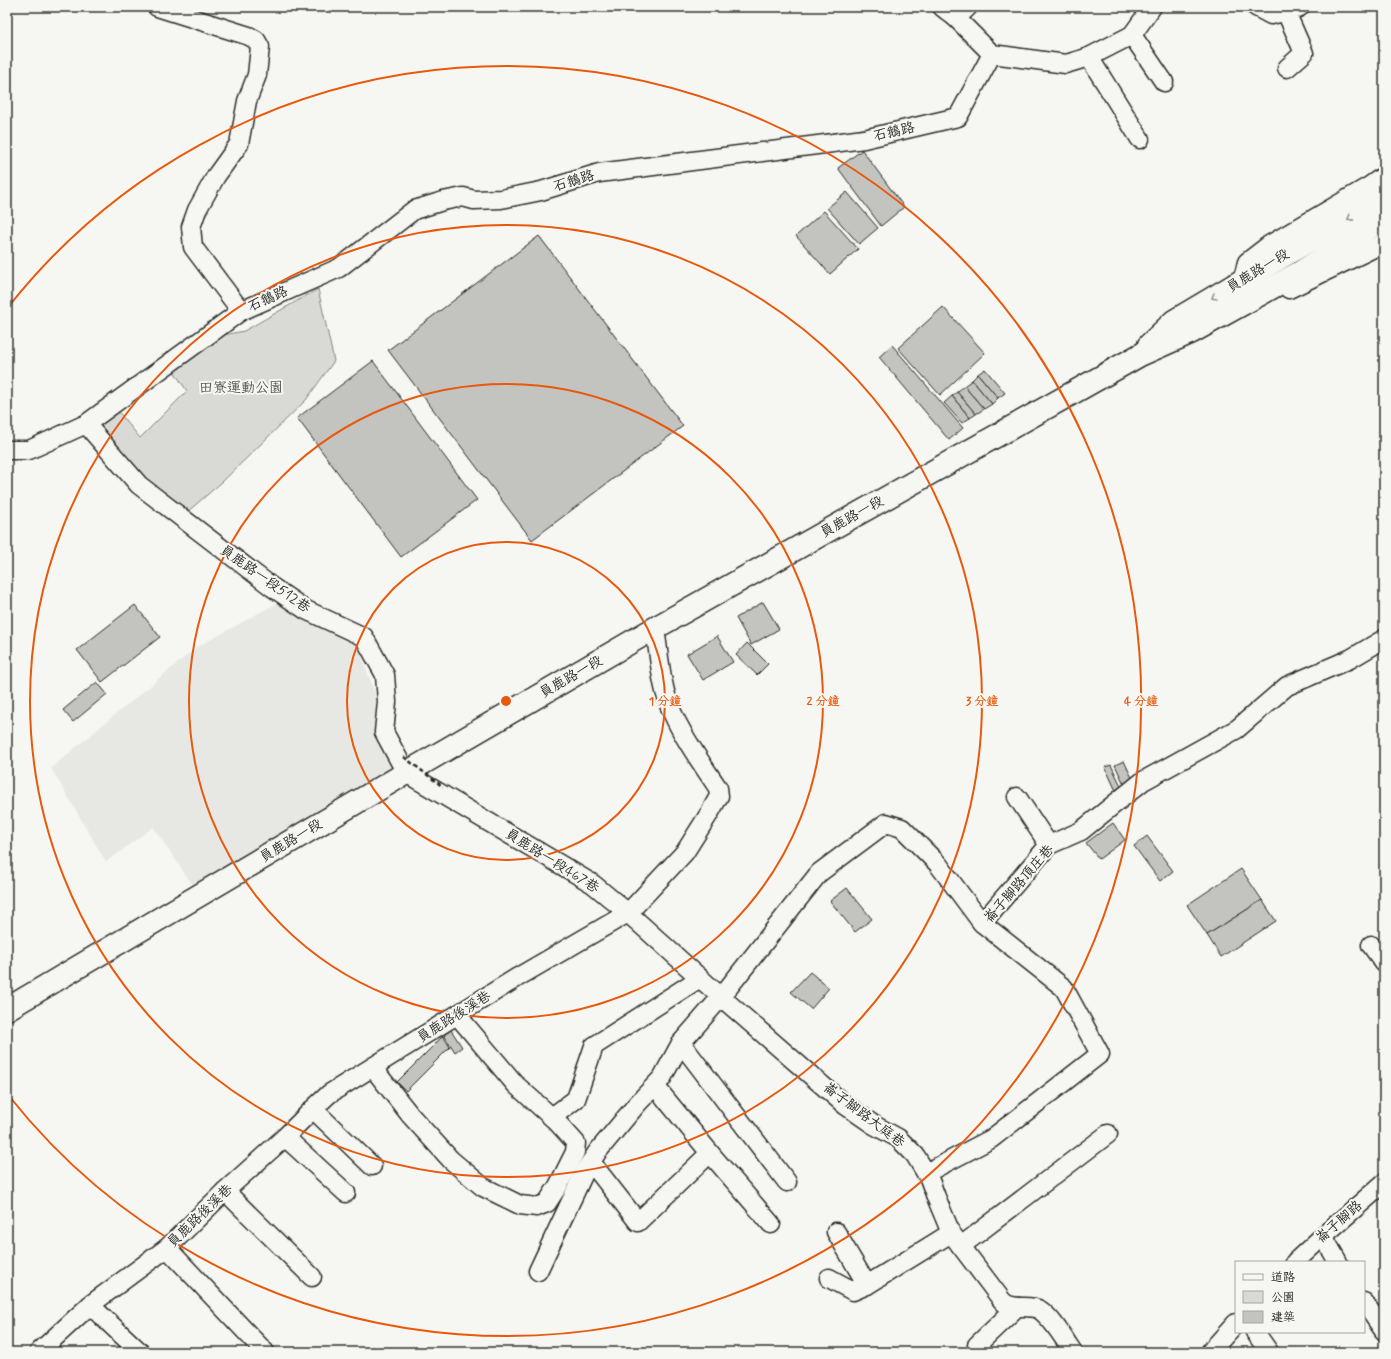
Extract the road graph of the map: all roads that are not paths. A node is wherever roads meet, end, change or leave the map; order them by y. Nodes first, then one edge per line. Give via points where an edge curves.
1 (157, 7) edge
2 (942, 7) edge
3 (1152, 7) edge
4 (1256, 7) edge
5 (1293, 9) edge
6 (962, 13) edge
7 (1132, 36) junction
8 (992, 54) junction
9 (1089, 58) junction
10 (1287, 68) dead end
11 (1164, 82) dead end
12 (1140, 139) dead end
13 (1384, 176) edge
14 (1384, 198) edge
15 (1382, 227) edge
16 (1243, 279) junction
17 (1252, 299) junction
18 (241, 311) junction
19 (1140, 355) junction
20 (86, 424) junction
21 (7, 450) edge
22 (655, 628) junction
23 (1384, 639) edge
24 (405, 765) junction
25 (1017, 797) dead end
26 (1049, 845) junction
27 (628, 913) junction
28 (982, 923) junction
29 (1371, 945) dead end
30 (1384, 962) edge
31 (700, 978) junction
32 (721, 997) junction
33 (7, 1009) edge
34 (457, 1015) junction
35 (681, 1043) junction
36 (373, 1068) junction
37 (655, 1086) junction
38 (313, 1109) junction
39 (552, 1118) junction
40 (1108, 1134) dead end
41 (285, 1137) junction
42 (710, 1153) junction
43 (591, 1162) junction
44 (372, 1166) dead end
45 (926, 1173) junction
46 (787, 1182) dead end
47 (1384, 1183) edge
48 (225, 1191) junction
49 (346, 1193) dead end
50 (771, 1224) dead end
51 (836, 1232) dead end
52 (1323, 1236) junction
53 (956, 1240) junction
54 (166, 1248) junction
55 (1296, 1261) edge
56 (1337, 1261) edge
57 (538, 1271) dead end
58 (312, 1277) dead end
59 (829, 1278) dead end
60 (867, 1286) junction
61 (1365, 1303) edge
62 (90, 1305) junction
63 (1017, 1307) junction
64 (1235, 1324) edge
65 (1384, 1331) edge
66 (1256, 1333) edge
67 (976, 1345) dead end
68 (46, 1350) edge
69 (140, 1352) edge
70 (266, 1352) edge
71 (1073, 1352) edge
72 (1210, 1352) edge
73 (1269, 1352) edge

1 - 18 street via 250,36 260,47 257,75 247,101 239,144 216,176 197,210 191,227 193,247
2 - 6 street
3 - 7 street
4 - 5 street via 1271,14
5 - 10 street via 1304,54
6 - 8 street
7 - 9 street
7 - 11 street
8 - 9 street via 1066,64
8 - 18 street, 石鵝路 via 958,117 864,139 599,173 541,191 501,199 474,200 463,197 443,201 414,210 339,268
9 - 12 street
13 - 16 street via 1269,245 1247,262
14 -> 16 main road, 員鹿路一段
15 - 17 main road, 員鹿路一段
16 - 17 street
16 -> 19 main road, 員鹿路一段 via 1174,321
17 - 19 main road, 員鹿路一段 via 1192,332
18 - 20 street, 石鵝路
19 - 22 main road, 員鹿路一段
20 - 21 street, 石鵝路 via 29,450
20 - 24 street, 員鹿路一段512巷 via 145,490 306,610 364,638 385,675 387,702 384,732
22 - 24 main road, 員鹿路一段
22 - 27 street, 員鹿路後溪巷 via 671,711 718,788 719,796 685,852
23 - 26 street, 崙子腳路頂庄巷 via 1350,659 1287,686 1237,729 1143,781 1081,831
24 - 27 street, 員鹿路一段467巷 via 593,884
24 - 33 main road, 員鹿路一段
25 - 26 street
26 - 28 street, 崙子腳路頂庄巷
27 - 31 street, 員鹿路一段467巷
27 - 34 street, 員鹿路後溪巷
28 - 32 street via 938,864 902,828 886,823 819,873
28 - 45 street, 崙子腳路頂庄巷 via 1064,988 1100,1054 991,1139
29 - 30 street
31 - 32 street, 員鹿路一段467巷
31 - 39 street via 594,1046 576,1099
32 - 35 street
32 - 45 street, 崙子腳路大庭巷 via 845,1105 898,1138 915,1155
34 - 36 street, 員鹿路後溪巷
34 - 39 street via 516,1085
35 - 37 street
35 - 46 street
36 - 38 street, 員鹿路後溪巷 via 330,1094
36 - 39 street via 411,1116 451,1160 483,1187 520,1205 537,1207 547,1203 575,1152 576,1143
37 - 42 street
37 - 43 street via 638,1103
38 - 41 street, 員鹿路後溪巷
38 - 44 street
40 - 53 street
41 - 48 street, 員鹿路後溪巷
41 - 49 street
42 - 43 street via 638,1222
42 - 50 street
43 - 57 street
45 - 53 street, 崙子腳路大庭巷
47 - 52 street, 崙子腳路
48 - 54 street, 員鹿路後溪巷
48 - 58 street
51 - 60 street
52 - 55 street, 崙子腳路
52 - 56 street
53 - 60 street
53 - 63 street, 崙子腳路大庭巷 via 1006,1304
54 - 62 street, 員鹿路後溪巷
54 - 70 street
59 - 60 street via 853,1291
61 - 65 street
62 - 68 street, 員鹿路後溪巷
62 - 69 street
63 - 67 street
63 - 71 street, 崙子腳路大庭巷 via 1039,1310 1049,1319
64 - 72 street
66 - 73 street

